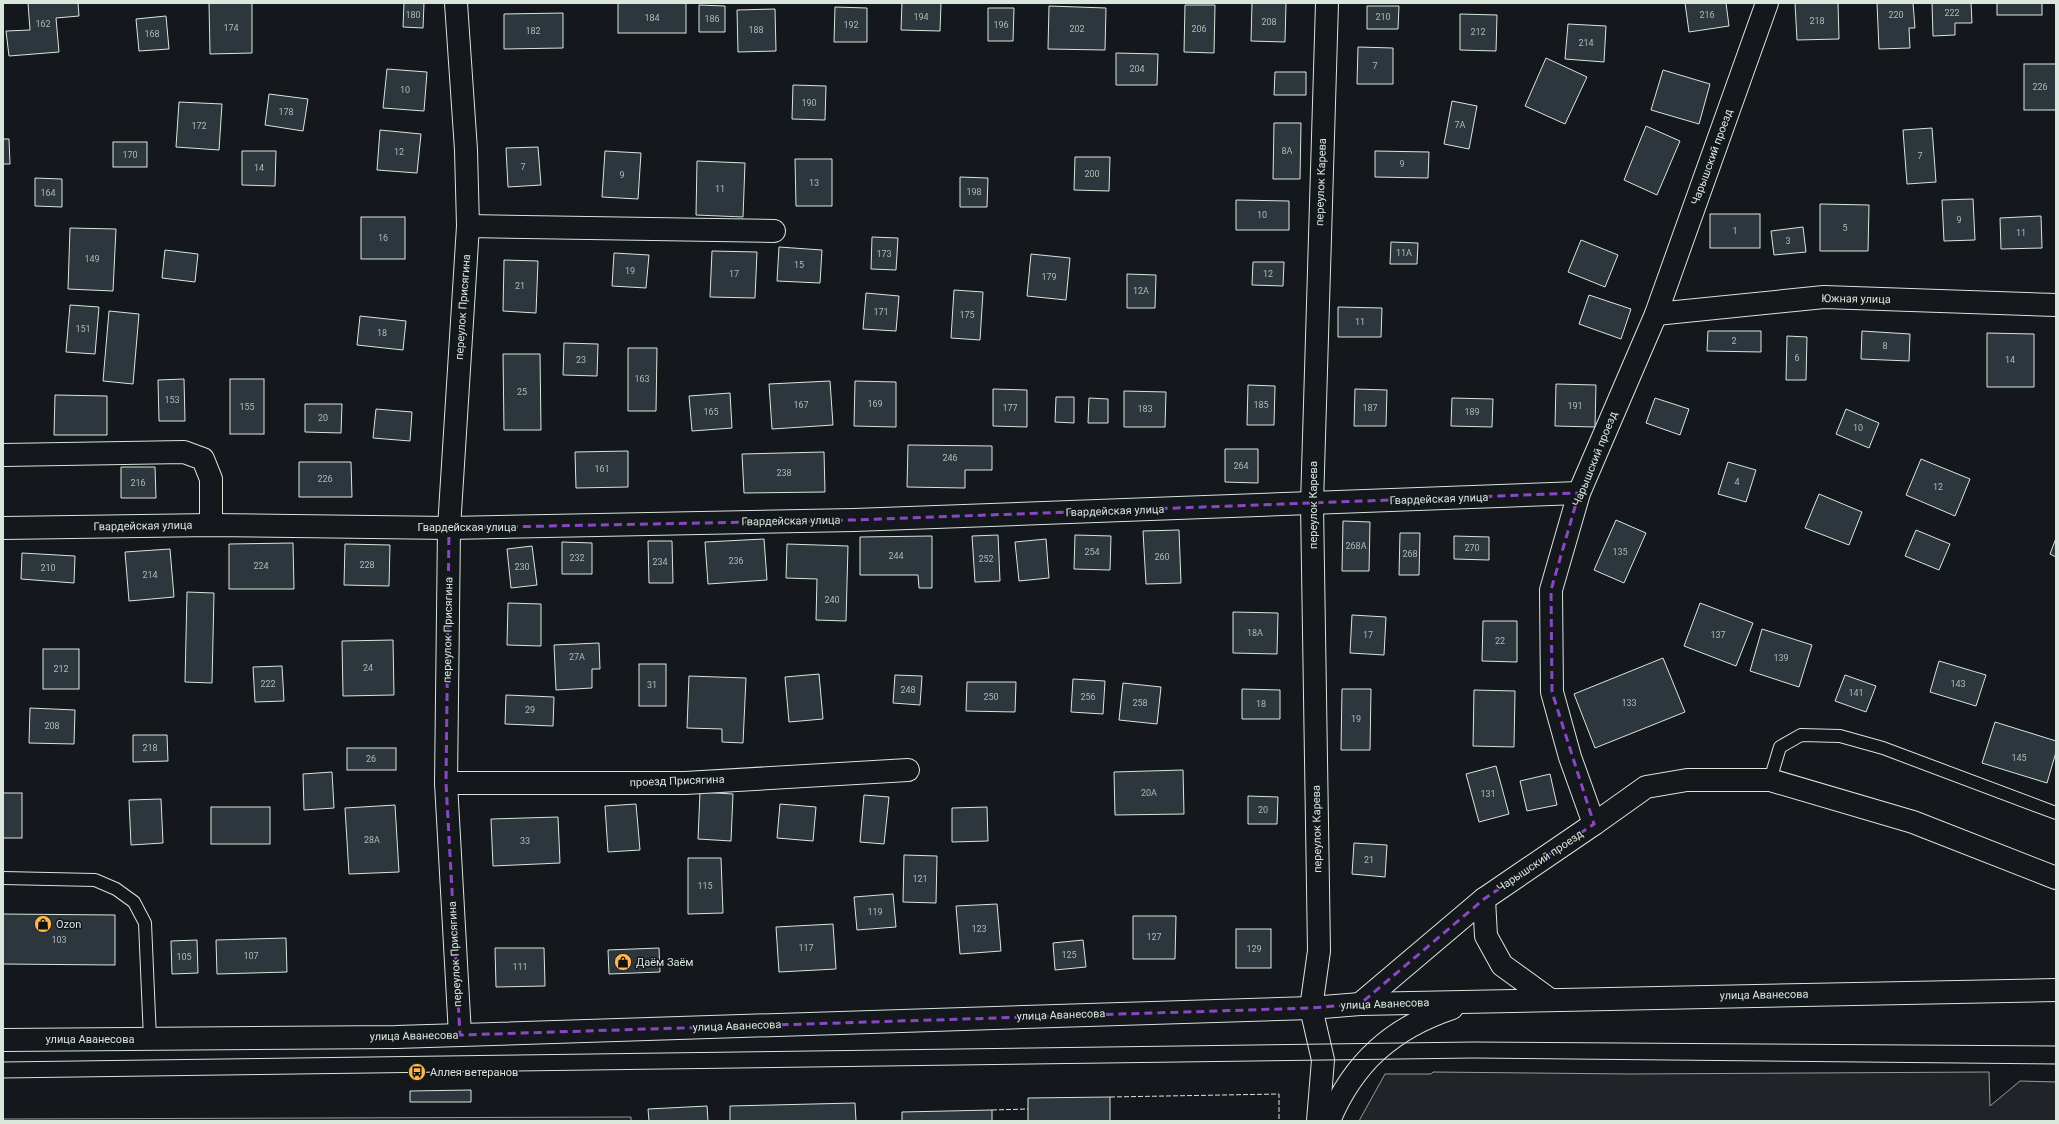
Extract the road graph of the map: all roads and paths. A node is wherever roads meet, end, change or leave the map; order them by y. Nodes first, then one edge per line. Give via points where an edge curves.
1 (456, 3) edge
2 (1327, 3) edge
3 (1767, 3) edge
4 (468, 226) junction
5 (774, 231) dead end
6 (2056, 305) edge
7 (1656, 314) junction
8 (3, 455) edge
9 (1579, 493) junction
10 (1312, 504) junction
11 (211, 525) junction
12 (3, 528) edge
13 (449, 528) junction
14 (908, 770) dead end
15 (1770, 780) junction
16 (446, 783) junction
17 (2056, 813) edge
18 (1594, 824) junction
19 (3, 878) edge
20 (2056, 878) edge
21 (1484, 899) junction
22 (2056, 990) edge
23 (1549, 999) junction
24 (1472, 1002) junction
25 (1360, 1004) junction
26 (1311, 1008) junction
27 (460, 1035) junction
28 (150, 1039) junction
29 (3, 1040) edge
30 (1318, 1121) edge
31 (1329, 1121) edge

1 - 4 main road, переулок Присягина via 466,150
2 - 10 main road, переулок Карева
3 - 7 main road, Чарышский проезд
4 - 5 main road
4 - 13 main road, переулок Присягина
6 - 7 main road, Южная улица via 1824,298
7 - 9 main road, Чарышский проезд
8 - 11 main road via 184,452 203,459 211,479
9 - 10 main road, Гвардейская улица
9 - 18 main road, Чарышский проезд via 1551,590 1552,692 1570,757
10 - 13 main road, Гвардейская улица via 854,520
10 - 26 main road, переулок Карева via 1319,951
11 - 12 main road, Гвардейская улица
11 - 13 main road, Гвардейская улица
13 - 16 main road, переулок Присягина
14 - 16 main road, проезд Присягина via 685,783
15 - 17 lane via 1780,747 1801,735 1840,736 1883,748
15 - 18 main road via 1687,780 1646,787
15 - 20 main road via 1913,822
16 - 27 main road, переулок Присягина
18 - 21 main road, Чарышский проезд
19 - 28 lane via 95,880 116,889 134,902 145,923
21 - 23 main road via 1486,936 1502,965
21 - 25 main road, Чарышский проезд
22 - 23 main road, улица Аванесова
23 - 24 main road, улица Аванесова
24 - 25 main road, улица Аванесова
24 - 31 main road, улица Аванесова via 1426,1016 1384,1044 1354,1073 1339,1097
25 - 26 main road, улица Аванесова
26 - 27 main road, улица Аванесова
26 - 30 main road via 1323,1060
27 - 28 main road, улица Аванесова
28 - 29 main road, улица Аванесова

